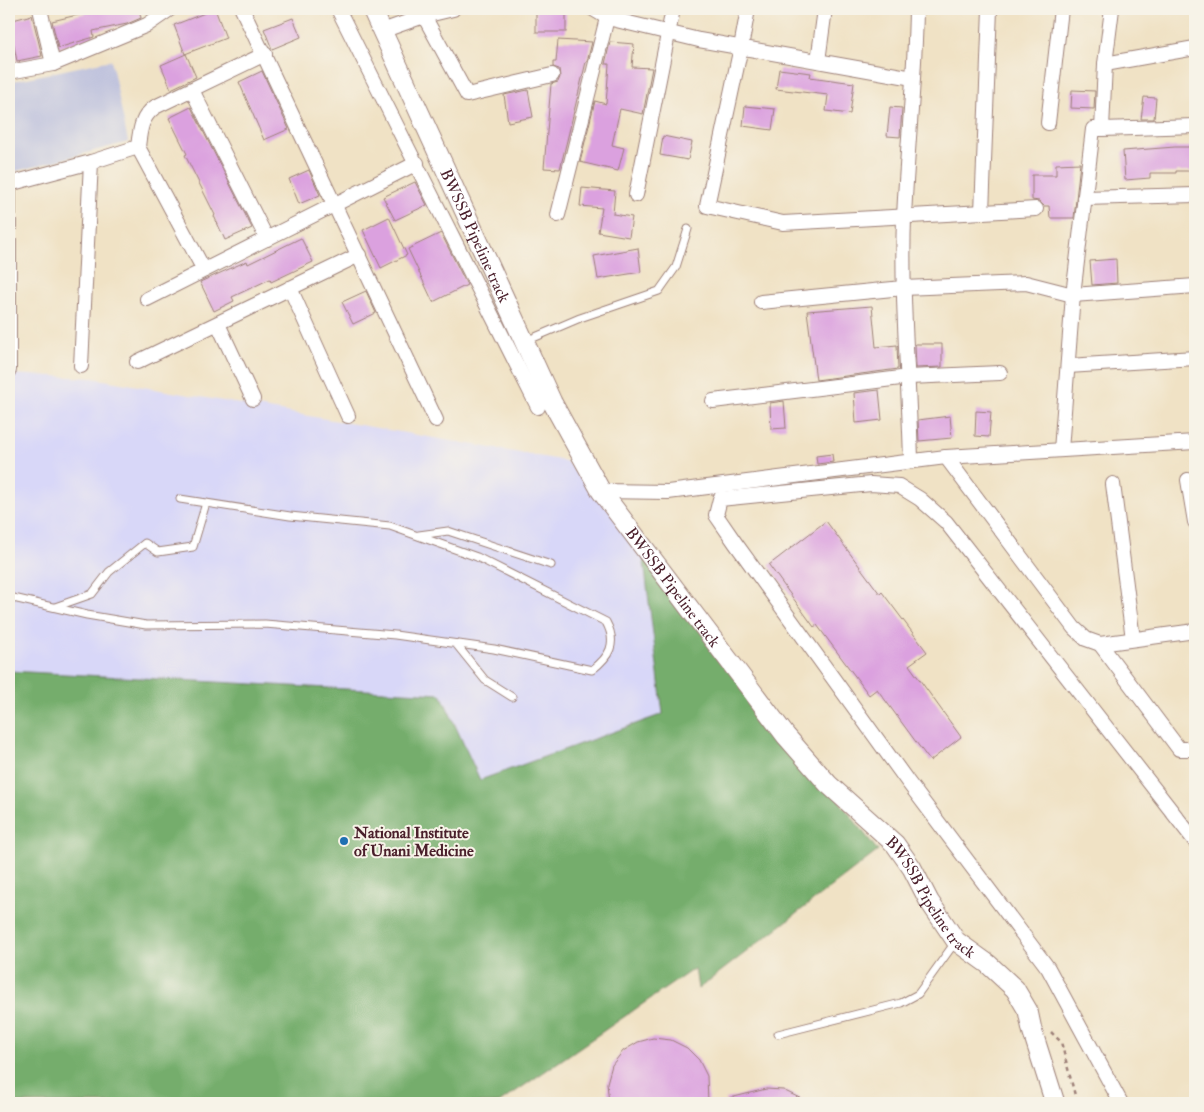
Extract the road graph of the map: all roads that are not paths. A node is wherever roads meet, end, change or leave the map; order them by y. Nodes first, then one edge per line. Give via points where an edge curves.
1 (40, 9) edge
2 (170, 9) edge
3 (242, 9) edge
4 (338, 9) edge
5 (372, 9) edge
6 (453, 9) edge
7 (592, 9) edge
8 (673, 9) edge
9 (748, 9) edge
10 (825, 9) edge
11 (916, 9) edge
12 (990, 9) edge
13 (1061, 9) edge
14 (1112, 9) edge
15 (608, 13) edge
16 (424, 16) junction
17 (382, 31) junction
18 (669, 33) junction
19 (741, 47) junction
20 (1195, 48) edge
21 (265, 54) junction
22 (818, 61) junction
23 (53, 64) junction
24 (1105, 64) junction
25 (9, 72) edge
26 (552, 75) dead end
27 (913, 78) junction
28 (192, 90) junction
29 (1048, 123) dead end
30 (1195, 126) edge
31 (1102, 129) junction
32 (138, 147) junction
33 (90, 162) junction
34 (417, 163) junction
35 (9, 184) edge
36 (1195, 195) edge
37 (636, 196) dead end
38 (1084, 198) junction
39 (335, 205) junction
40 (1036, 209) dead end
41 (982, 212) junction
42 (558, 216) dead end
43 (904, 217) junction
44 (688, 229) dead end
45 (267, 239) junction
46 (359, 255) junction
47 (204, 270) junction
48 (1195, 286) edge
49 (290, 288) junction
50 (903, 288) junction
51 (1073, 295) junction
52 (147, 299) dead end
53 (762, 302) dead end
54 (218, 324) junction
55 (524, 342) junction
56 (1195, 358) edge
57 (137, 362) dead end
58 (81, 366) dead end
59 (1068, 366) junction
60 (9, 370) edge
61 (1000, 373) dead end
62 (909, 377) junction
63 (252, 399) dead end
64 (713, 401) dead end
65 (538, 407) dead end
66 (348, 416) dead end
67 (436, 420) dead end
68 (1195, 442) edge
69 (1061, 450) junction
70 (946, 457) junction
71 (911, 461) junction
72 (1188, 480) dead end
73 (1113, 484) dead end
74 (601, 491) junction
75 (180, 499) dead end
76 (206, 503) junction
77 (1195, 522) edge
78 (416, 536) junction
79 (551, 565) dead end
80 (9, 597) edge
81 (54, 607) junction
82 (1195, 631) edge
83 (1133, 639) junction
84 (456, 644) junction
85 (1100, 644) junction
86 (512, 697) dead end
87 (1195, 749) edge
88 (1195, 841) edge
89 (956, 941) junction
90 (778, 1034) dead end
91 (1055, 1103) edge
92 (1121, 1103) edge

1 - 23 street
2 - 23 street via 147,25
3 - 21 street
4 - 34 street
5 - 17 street, BWSSB Pipeline track
6 - 16 street
7 - 15 street
8 - 18 street
9 - 19 street
10 - 22 street
11 - 27 street
12 - 41 street
13 - 29 street
14 - 24 street
15 - 18 street
15 - 42 street
16 - 17 street
16 - 26 street via 467,95
17 - 55 street, BWSSB Pipeline track
18 - 19 street
18 - 37 street
19 - 22 street
19 - 43 street via 706,206 784,223
20 - 24 street
21 - 28 street
21 - 39 street
22 - 27 street
23 - 25 street
24 - 31 street
27 - 43 street
28 - 32 street via 150,111 143,121
28 - 45 street
30 - 31 street
31 - 38 street via 1093,129
32 - 33 street
32 - 47 street
33 - 35 street
33 - 58 street
34 - 39 street
34 - 65 street
35 - 60 street
36 - 38 street
38 - 51 street
39 - 45 street
39 - 46 street
40 - 41 street
41 - 43 street
43 - 50 street
44 - 55 lane via 676,267 659,291 580,318
45 - 47 street
46 - 49 street
46 - 67 street
47 - 52 street
48 - 51 street
49 - 54 street
49 - 66 street
50 - 51 street via 1026,283
50 - 53 street
50 - 62 street
51 - 59 street
54 - 57 street
54 - 63 street
55 - 74 street, BWSSB Pipeline track via 560,418
56 - 59 street
59 - 69 street
61 - 62 street
62 - 64 street
62 - 71 street
68 - 69 street
69 - 70 street
70 - 71 street
70 - 85 street via 1074,628 1086,639
71 - 74 street via 668,492
72 - 77 street
73 - 83 street
74 - 89 street, BWSSB Pipeline track via 808,762 828,784 886,834 905,856 929,901
75 - 76 lane
76 - 78 lane via 390,526
76 - 81 lane via 193,547 158,552 145,543 109,572 92,594
78 - 79 lane via 448,531
78 - 84 lane via 477,557 606,622 613,639 608,654 592,670
80 - 81 lane
81 - 84 lane via 146,625 265,624 395,635
82 - 83 street
83 - 85 street
84 - 86 lane via 485,680
85 - 87 street via 1178,750
88 - 92 street via 946,522 920,499 899,486 872,484 720,499 716,515 736,544 908,782 1048,968
89 - 90 lane via 918,994 901,1003
89 - 91 street, BWSSB Pipeline track via 1015,989 1028,1010

